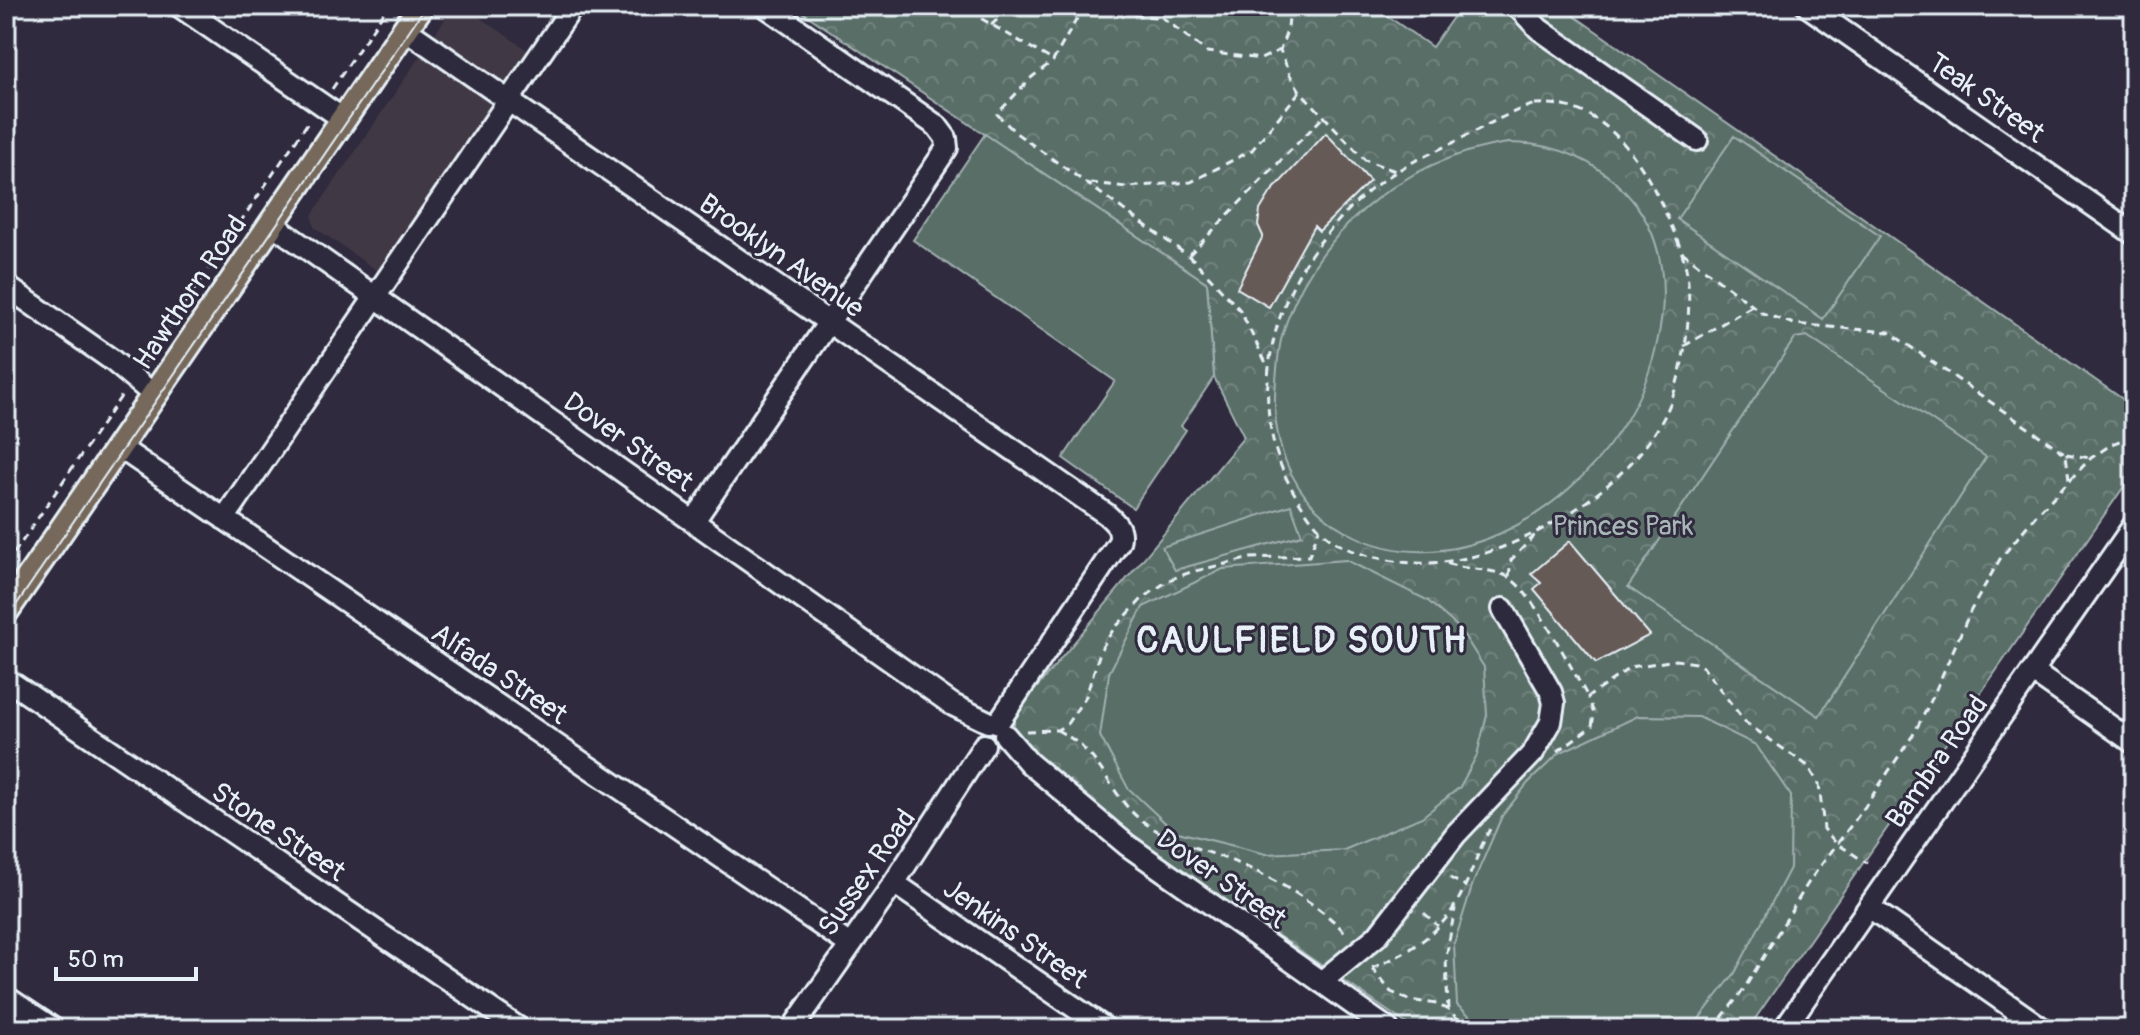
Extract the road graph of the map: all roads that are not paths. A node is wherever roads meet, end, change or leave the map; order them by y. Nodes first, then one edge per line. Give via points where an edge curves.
1 (179, 6) edge
2 (421, 6) edge
3 (573, 6) edge
4 (765, 6) edge
5 (1517, 6) edge
6 (1807, 6) edge
7 (405, 29) junction
8 (510, 101) junction
9 (343, 119) junction
10 (1697, 140) dead end
11 (272, 224) junction
12 (2134, 234) edge
13 (6, 286) edge
14 (375, 296) junction
15 (830, 323) junction
16 (158, 390) junction
17 (119, 447) junction
18 (224, 519) junction
19 (694, 521) junction
20 (2134, 525) edge
21 (1121, 534) joint
22 (1503, 609) dead end
23 (6, 611) edge
24 (2033, 672) junction
25 (6, 679) edge
26 (996, 734) junction
27 (2134, 743) edge
28 (894, 883) junction
29 (1869, 907) junction
30 (850, 945) junction
31 (1321, 982) junction
32 (6, 997) edge
33 (54, 1029) edge
34 (520, 1029) edge
35 (792, 1029) edge
36 (1106, 1029) edge
37 (1388, 1029) edge
38 (1784, 1029) edge
39 (2043, 1029) edge

1 - 9 street
2 - 7 main road, Hawthorn Road
3 - 8 street
4 - 15 street via 937,126 948,143 943,158
5 - 10 street via 1539,29
6 - 12 street, Teak Street
7 - 8 street, Brooklyn Avenue
7 - 9 main road, Hawthorn Road
8 - 14 street
8 - 15 street, Brooklyn Avenue
9 - 11 main road, Hawthorn Road
11 - 14 street, Dover Street
11 - 16 main road, Hawthorn Road
13 - 16 street
14 - 18 street
14 - 19 street, Dover Street
15 - 19 street
15 - 21 street, Brooklyn Avenue via 1106,514
16 - 17 main road, Hawthorn Road
17 - 18 street, Alfada Street
17 - 23 main road, Hawthorn Road
18 - 30 street, Alfada Street
19 - 26 street, Dover Street
20 - 24 street, Bambra Road
21 - 26 street, Sussex Road via 1019,689
22 - 31 street via 1551,692 1551,722 1523,766 1464,825 1377,936
24 - 27 street
24 - 29 street, Bambra Road
25 - 34 street, Stone Street
26 - 28 street, Sussex Road
26 - 31 street, Dover Street via 1127,845
28 - 30 street, Sussex Road
28 - 36 street, Jenkins Street
29 - 38 street, Bambra Road
29 - 39 street
30 - 35 street, Sussex Road
31 - 37 street, Dover Street
32 - 33 street

